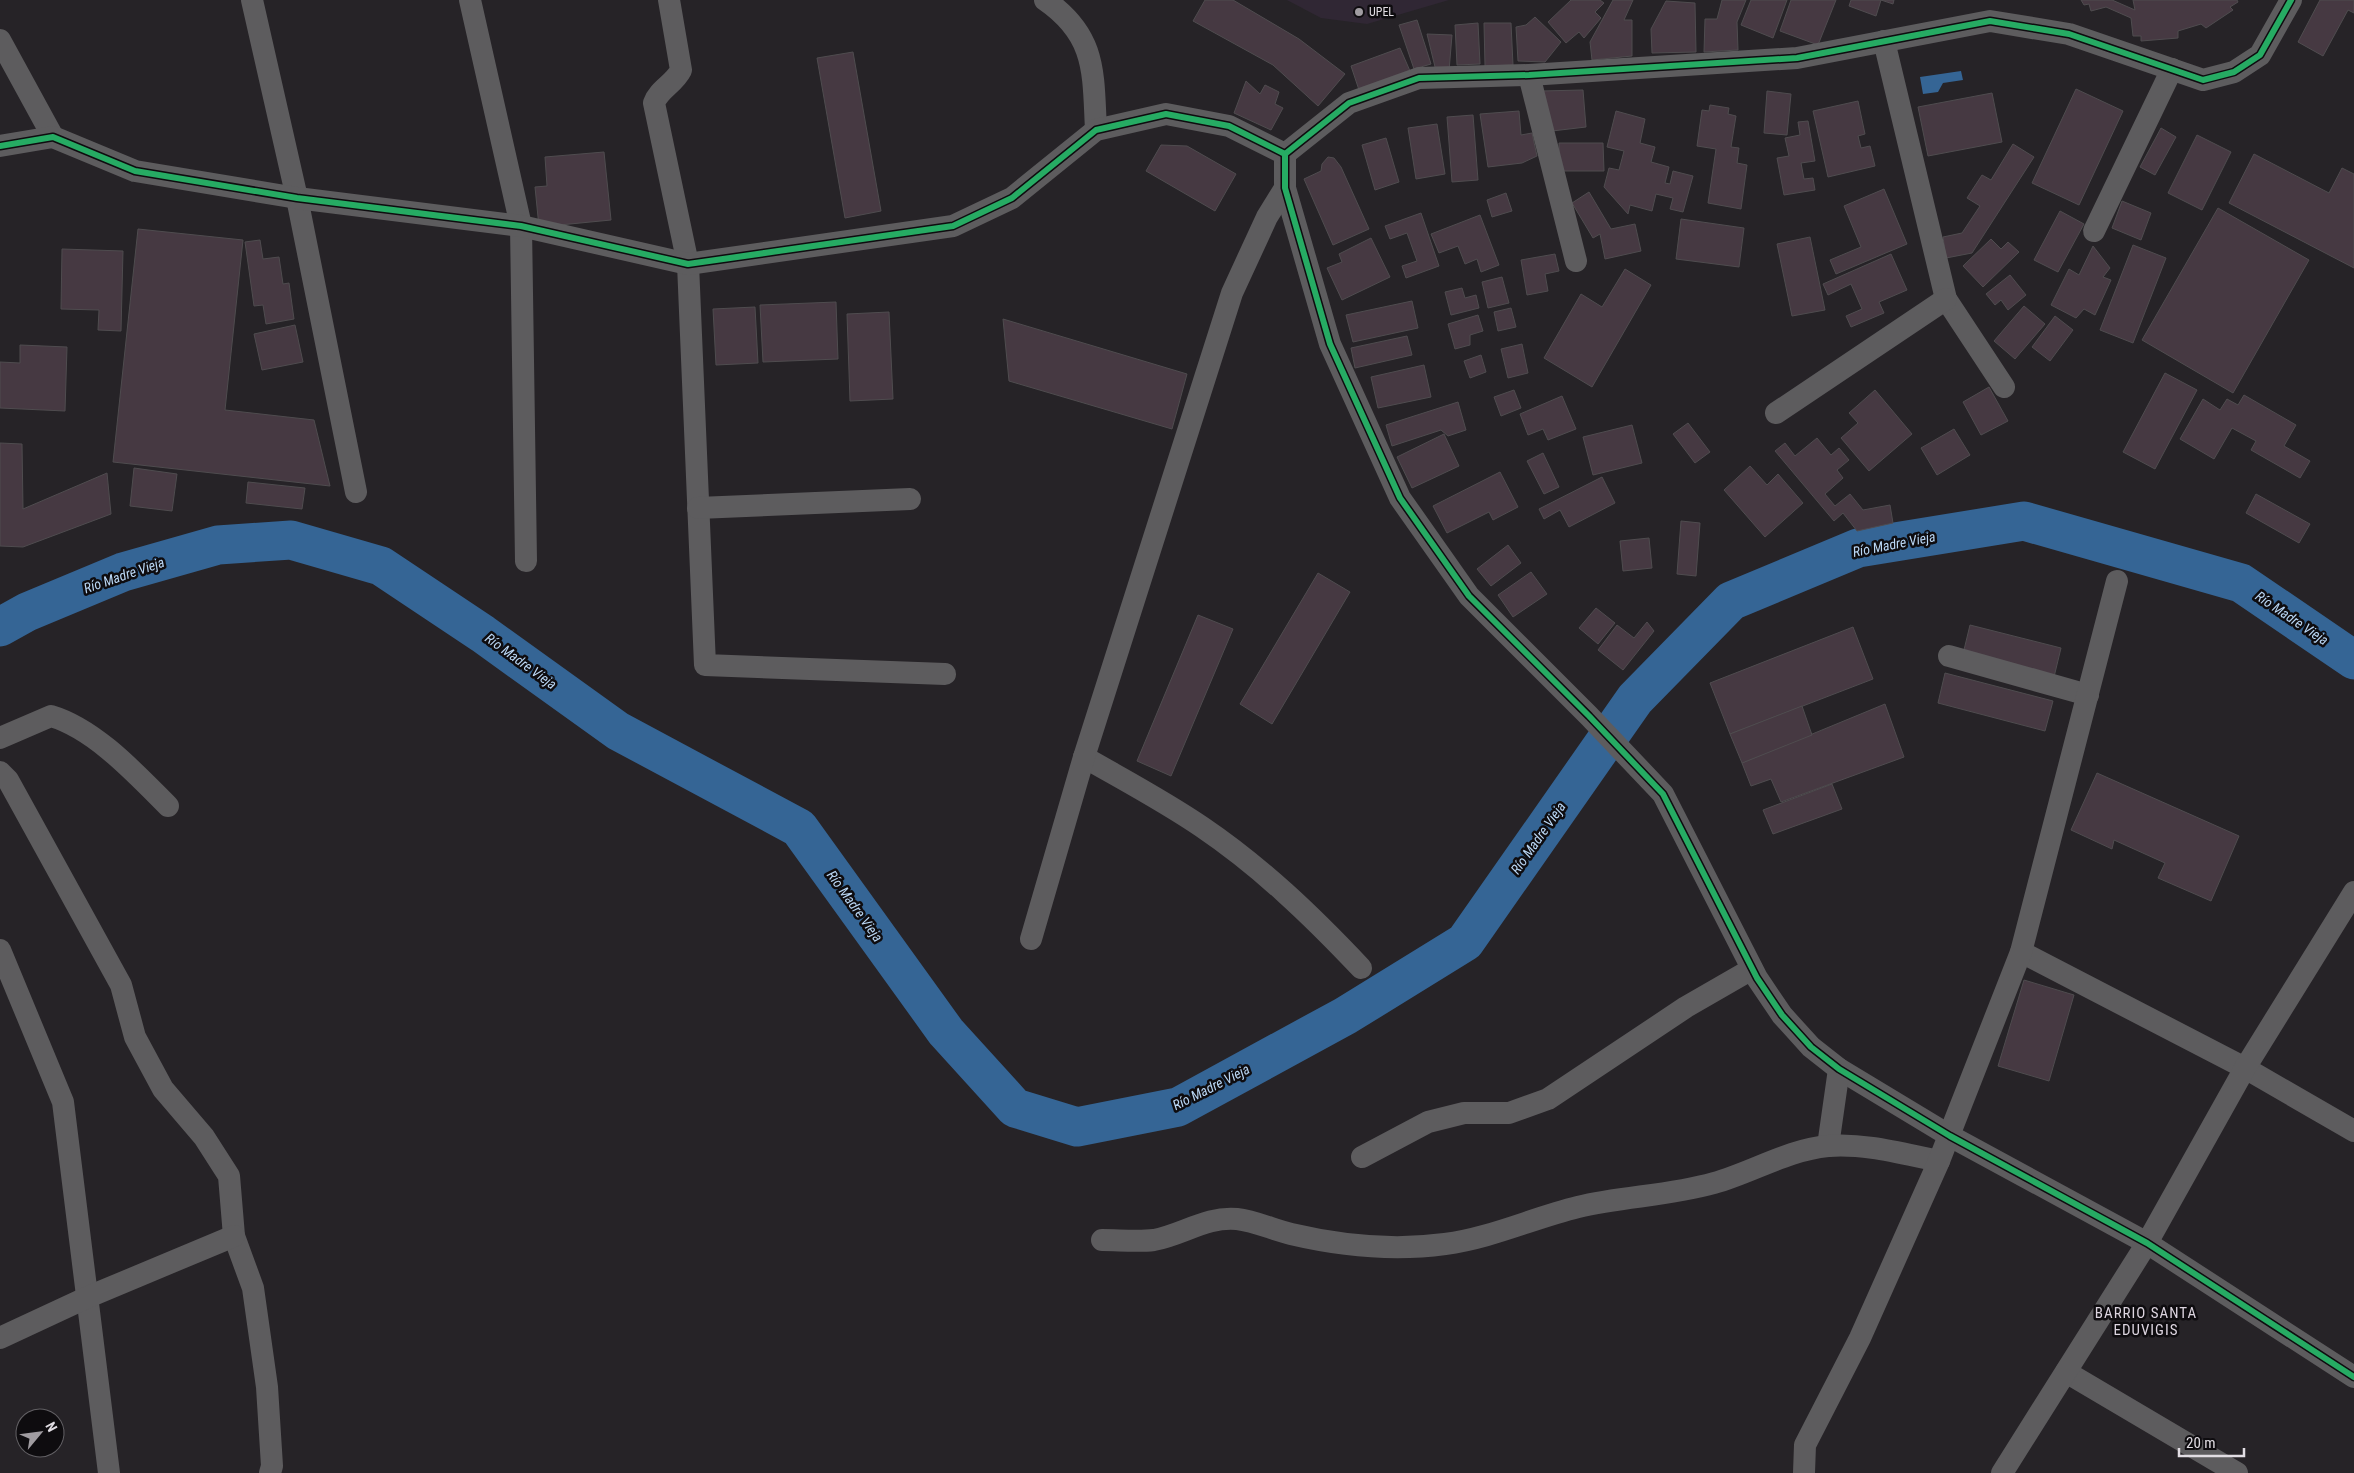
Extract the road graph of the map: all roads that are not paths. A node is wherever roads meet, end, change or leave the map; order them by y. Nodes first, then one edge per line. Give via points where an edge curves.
1 (252, 0) edge
2 (470, 0) edge
3 (669, 0) edge
4 (1045, 0) edge
5 (2291, 0) edge
6 (0, 40) edge
7 (1884, 41) junction
8 (2172, 69) junction
9 (1529, 75) junction
10 (1096, 130) junction
11 (53, 137) junction
12 (0, 146) edge
13 (1285, 154) junction
14 (1285, 188) junction
15 (297, 198) junction
16 (522, 226) junction
17 (2094, 231) dead end
18 (1576, 261) dead end
19 (688, 264) junction
20 (1946, 299) junction
21 (2004, 387) dead end
22 (1776, 413) dead end
23 (356, 492) dead end
24 (910, 499) dead end
25 (698, 508) junction
26 (526, 562) dead end
27 (2117, 580) dead end
28 (1949, 656) dead end
29 (945, 674) dead end
30 (2088, 695) junction
31 (0, 738) edge
32 (1084, 757) junction
33 (0, 772) edge
34 (168, 806) dead end
35 (2354, 892) edge
36 (1031, 938) dead end
37 (0, 950) edge
38 (2021, 952) junction
39 (1360, 968) dead end
40 (1752, 969) junction
41 (2245, 1068) junction
42 (1839, 1069) junction
43 (2354, 1131) edge
44 (1950, 1136) junction
45 (1828, 1146) junction
46 (1362, 1157) dead end
47 (1939, 1161) junction
48 (234, 1236) junction
49 (1102, 1240) dead end
50 (2147, 1243) junction
51 (88, 1297) junction
52 (0, 1338) edge
53 (2066, 1372) junction
54 (2354, 1377) edge
55 (2230, 1471) edge
56 (109, 1473) edge
57 (270, 1473) edge
58 (1804, 1473) edge
59 (2002, 1473) edge

1 - 15 street
2 - 16 street
3 - 19 street via 681,70 657,94 654,103
4 - 10 street via 1074,26 1090,56
5 - 8 street via 2260,55 2234,72 2203,80
6 - 11 street
7 - 8 street via 1990,21 2070,34
7 - 9 street via 1797,58
7 - 20 street
8 - 17 street
9 - 13 street via 1419,78 1349,103
9 - 18 street
10 - 13 street via 1166,114 1229,126
10 - 19 street via 1012,198 953,226
11 - 12 street
11 - 15 street via 135,171
13 - 14 street
14 - 32 street via 1270,210 1232,293
14 - 40 street via 1330,344 1400,498 1469,596 1663,794
15 - 16 street
15 - 23 street
16 - 19 street
16 - 26 street
19 - 25 street
20 - 21 street
20 - 22 street
24 - 25 street
25 - 29 street via 705,665
27 - 30 street
28 - 30 street
30 - 38 street
31 - 34 street via 50,716 63,720 117,755
32 - 36 street
32 - 39 street via 1171,807 1231,848 1296,901
33 - 48 street via 8,780 121,985 135,1037 163,1089 204,1137 229,1176
35 - 41 street
37 - 51 street via 63,1102
38 - 41 street
38 - 44 street
40 - 42 street via 1782,1015 1812,1047
40 - 46 street via 1686,1007 1548,1099 1509,1113 1464,1114 1428,1122
41 - 43 street
41 - 50 street
42 - 44 street
42 - 45 street
44 - 47 street
44 - 50 street
45 - 47 street via 1864,1147
45 - 49 street via 1789,1153 1695,1188 1598,1202 1481,1238 1444,1244 1408,1248 1338,1244 1237,1219 1206,1222 1154,1240
47 - 58 street via 1860,1338 1805,1445
48 - 51 street
48 - 57 street via 254,1298 267,1387
50 - 53 street
50 - 54 street
51 - 52 street
51 - 56 street
53 - 55 street
53 - 59 street

